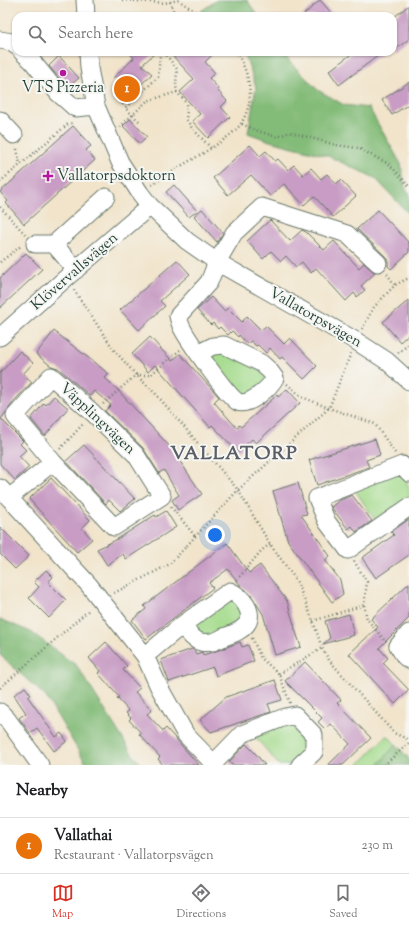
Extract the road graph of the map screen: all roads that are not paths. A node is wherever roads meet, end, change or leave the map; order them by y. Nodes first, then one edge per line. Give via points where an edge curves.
1 (85, 0) edge
2 (86, 12) edge
3 (0, 40) edge
4 (12, 42) edge
5 (26, 56) edge
6 (88, 56) edge
7 (96, 106) junction
8 (0, 120) edge
9 (14, 134) dead end
10 (106, 197) dead end
11 (150, 206) junction
12 (35, 244) road end
13 (54, 244) junction
14 (217, 262) junction
15 (378, 263) dead end
16 (71, 274) junction
17 (0, 337) edge
18 (195, 347) junction
19 (409, 381) edge
20 (53, 462) junction
21 (406, 469) edge
22 (5, 493) edge
23 (409, 507) edge
24 (182, 625) junction
25 (403, 639) edge
26 (145, 656) junction
27 (409, 660) edge
28 (0, 712) edge
29 (215, 764) edge
30 (40, 765) edge
31 (300, 765) edge

1 - 2 street
3 - 4 street
5 - 7 street via 58,93 75,108
6 - 7 street, Vallatorpsvägen
7 - 11 street, Vallatorpsvägen via 120,162
8 - 9 street
10 - 13 street
11 - 14 street, Vallatorpsvägen via 187,241
11 - 16 street, Klövervallsvägen
12 - 13 street
13 - 16 street
14 - 15 street via 234,233 262,207 347,234
14 - 18 street via 209,282 178,316 182,328
14 - 19 street, Vallatorpsvägen via 356,341 387,361
16 - 17 street, Klövervallsvägen
18 - 18 street via 216,378 237,402 252,400 275,378 261,363 224,345
20 - 20 street, Väpplingvägen via 15,416 51,376 94,413 136,455 162,496 114,527
20 - 22 street
21 - 23 street via 317,498 327,522 348,550
22 - 26 street via 89,585
24 - 24 street via 200,642 213,642 240,631 250,617 244,602 230,591
24 - 26 street
25 - 27 street via 405,657
26 - 29 street via 159,687 186,734
28 - 30 street
29 - 31 street via 242,734 295,715 314,735 314,752

